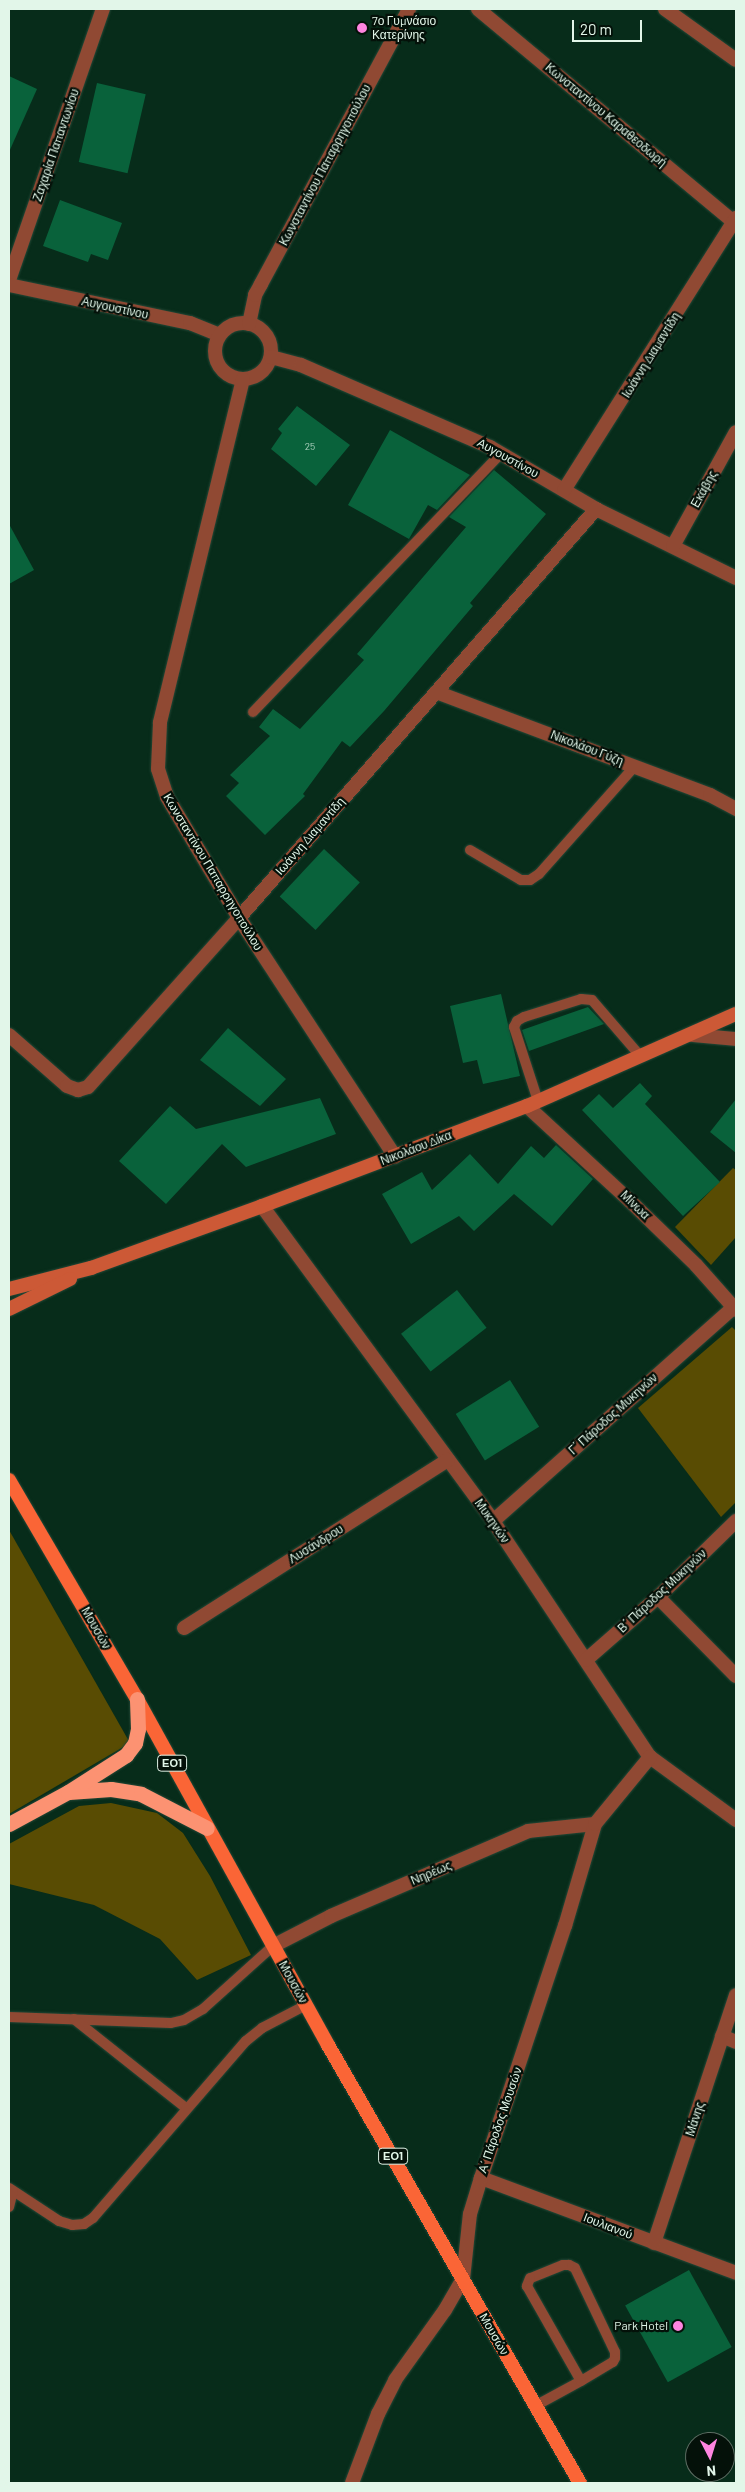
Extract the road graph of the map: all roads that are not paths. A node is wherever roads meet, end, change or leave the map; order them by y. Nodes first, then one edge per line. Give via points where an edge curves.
1 (102, 9) edge
2 (409, 9) edge
3 (478, 9) edge
4 (665, 9) edge
5 (736, 60) edge
6 (735, 220) edge
7 (9, 280) edge
8 (9, 284) edge
9 (249, 324) junction
10 (220, 335) junction
11 (271, 358) junction
12 (243, 379) junction
13 (736, 432) edge
14 (502, 453) junction
15 (564, 490) junction
16 (596, 509) junction
17 (673, 546) junction
18 (736, 578) edge
19 (436, 692) junction
20 (253, 712) dead end
21 (635, 766) junction
22 (736, 809) edge
23 (470, 850) dead end
24 (239, 918) junction
25 (736, 1014) edge
26 (9, 1035) edge
27 (692, 1035) junction
28 (736, 1039) edge
29 (641, 1057) junction
30 (532, 1104) junction
31 (395, 1156) junction
32 (262, 1206) junction
33 (90, 1268) junction
34 (9, 1289) edge
35 (28, 1301) junction
36 (9, 1309) edge
37 (735, 1309) edge
38 (9, 1319) edge
39 (448, 1460) junction
40 (9, 1480) edge
41 (493, 1521) junction
42 (736, 1521) edge
43 (658, 1597) junction
44 (184, 1628) dead end
45 (586, 1660) junction
46 (736, 1676) edge
47 (137, 1699) junction
48 (650, 1757) junction
49 (68, 1792) junction
50 (736, 1820) edge
51 (9, 1824) edge
52 (596, 1824) junction
53 (207, 1828) junction
54 (273, 1946) junction
55 (736, 1994) edge
56 (306, 2005) junction
57 (9, 2017) edge
58 (74, 2019) junction
59 (722, 2036) junction
60 (736, 2042) edge
61 (187, 2109) junction
62 (481, 2178) junction
63 (11, 2189) edge
64 (9, 2207) edge
65 (654, 2243) junction
66 (736, 2274) edge
67 (462, 2280) junction
68 (581, 2380) junction
69 (535, 2406) junction
70 (352, 2483) edge
71 (580, 2483) edge

1 - 7 street, Ζαχαρία Παπαντωνίου
2 - 9 street, Κωνσταντίνου Παπαρρηγοπούλου via 260,284
3 - 6 street, Κωνσταντίνου Καραθεοδωρή
4 - 5 street
6 - 15 street, Ιωάννη Διαμαντίδη
8 - 10 street, Αυγουστίνου via 190,323
9 - 10 street via 233,325
9 - 11 street via 264,332 271,348
10 - 12 street via 215,351 220,367 226,373
11 - 12 street via 261,373
11 - 14 street, Αυγουστίνου via 301,365
12 - 24 street, Κωνσταντίνου Παπαρρηγοπούλου via 160,723 157,750 158,768 167,797
13 - 17 street, Εκάβης
14 - 15 street, Αυγουστίνου
14 - 20 lane
15 - 16 street, Αυγουστίνου
16 - 17 street, Αυγουστίνου
16 - 19 street, Ιωάννη Διαμαντίδη
17 - 18 street, Αυγουστίνου
19 - 21 street, Νικολάου Γύζη
19 - 24 street, Ιωάννη Διαμαντίδη
21 - 22 street, Νικολάου Γύζη via 710,795
21 - 23 lane via 539,874 530,880 521,880
24 - 26 street, Ιωάννη Διαμαντίδη via 88,1087 78,1090 67,1086
24 - 31 street, Κωνσταντίνου Παπαρρηγοπούλου
25 - 27 main road, Νικολάου Δίκα
27 - 28 street
27 - 29 main road, Νικολάου Δίκα
29 - 30 main road, Νικολάου Δίκα
29 - 30 lane via 587,998 524,1017 514,1027
30 - 31 main road, Νικολάου Δίκα
30 - 37 street, Μίνωα via 696,1265
31 - 32 main road, Νικολάου Δίκα
32 - 33 main road, Νικολάου Δίκα
32 - 39 street, Μυκηνών
33 - 34 main road, Νικολάου Δίκα
33 - 35 main road, Νικολάου Δίκα
35 - 36 main road, Νικολάου Δίκα
35 - 38 main road
37 - 41 street, Γ΄ Πάροδος Μυκηνών
39 - 41 street, Μυκηνών
39 - 44 street, Λυσάνδρου
40 - 47 main road, Μουσών / ΕΟ1
41 - 45 street, Μυκηνών
42 - 43 street, Β΄ Πάροδος Μυκηνών
43 - 45 street, Β΄ Πάροδος Μυκηνών
43 - 46 street
45 - 48 street, Μυκηνών
47 - 49 highway via 135,1743 126,1755
47 - 53 main road, Μουσών / ΕΟ1
48 - 50 street, Μυκηνών
48 - 52 street, Α΄ Πάροδος Μουσών
49 - 51 highway
49 - 53 highway via 111,1789 141,1794
52 - 54 street, Νηρέως via 528,1831 331,1916
52 - 62 street, Α΄ Πάροδος Μουσών via 566,1926
53 - 54 main road, Μουσών / ΕΟ1
54 - 56 main road, Μουσών / ΕΟ1
54 - 58 lane via 203,2009 184,2020 171,2023
55 - 59 street, Μάνης
56 - 61 lane via 262,2028 246,2041
56 - 67 main road, Μουσών / ΕΟ1
57 - 58 lane
58 - 61 lane
59 - 60 street
59 - 65 street, Μάνης
61 - 63 lane via 93,2218 84,2224 72,2226 59,2221
62 - 65 street, Ιουλιανού
62 - 67 street, Α΄ Πάροδος Μουσών via 470,2214
63 - 64 lane
65 - 66 street, Ιουλιανού
67 - 69 main road, Μουσών / ΕΟ1
67 - 70 street, Α΄ Πάροδος Μουσών via 445,2310 395,2380 378,2414
68 - 68 lane via 612,2362 616,2352 575,2268 563,2265 530,2278 527,2286
68 - 69 lane
69 - 71 main road, Μουσών / ΕΟ1

